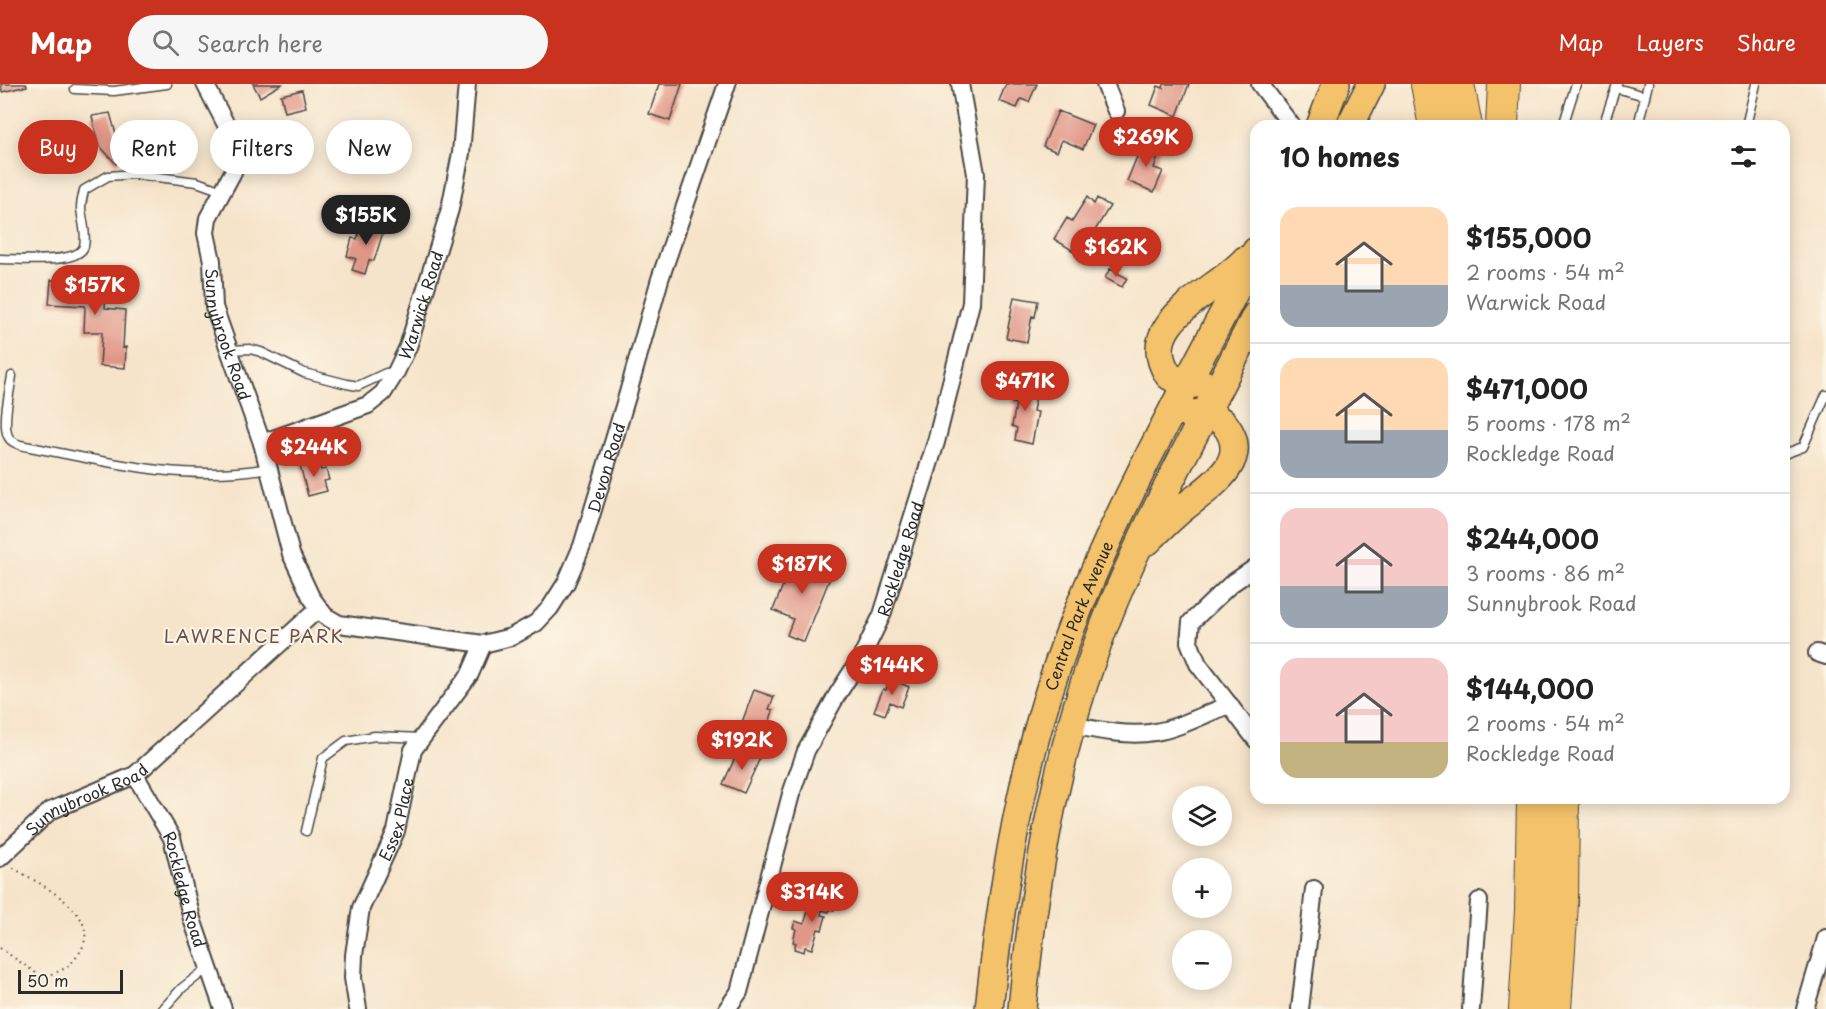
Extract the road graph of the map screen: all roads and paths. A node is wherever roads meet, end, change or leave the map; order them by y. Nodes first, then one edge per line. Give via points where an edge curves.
1 (167, 84) edge
2 (205, 84) edge
3 (468, 84) edge
4 (727, 84) edge
5 (960, 84) edge
6 (1105, 84) edge
7 (1260, 84) edge
8 (1336, 84) edge
9 (1371, 84) edge
10 (1427, 84) edge
11 (1458, 84) edge
12 (1504, 84) edge
13 (1576, 84) edge
14 (1647, 84) edge
15 (1756, 84) edge
16 (1616, 86) edge
17 (75, 89) dead end
18 (1645, 96) junction
19 (1116, 111) dead end
20 (1287, 120) edge
21 (1322, 120) edge
22 (1353, 120) edge
23 (1434, 120) edge
24 (1465, 120) edge
25 (1502, 120) edge
26 (1565, 120) edge
27 (1605, 120) edge
28 (1639, 120) edge
29 (1747, 120) edge
30 (222, 191) junction
31 (1250, 256) edge
32 (0, 259) edge
33 (1250, 262) edge
34 (1250, 327) edge
35 (229, 350) junction
36 (396, 372) junction
37 (1227, 372) junction
38 (12, 376) dead end
39 (1187, 384) junction
40 (1826, 395) edge
41 (1206, 414) junction
42 (1168, 421) junction
43 (262, 443) junction
44 (1790, 452) edge
45 (268, 468) junction
46 (1134, 554) junction
47 (1250, 571) edge
48 (319, 608) junction
49 (483, 644) junction
50 (1230, 705) junction
51 (1071, 725) junction
52 (1250, 728) edge
53 (422, 738) junction
54 (135, 774) junction
55 (1533, 804) edge
56 (1563, 804) edge
57 (306, 831) dead end
58 (1, 857) edge
59 (1314, 889) dead end
60 (1479, 901) dead end
61 (1826, 938) edge
62 (0, 948) edge
63 (208, 968) junction
64 (1826, 999) edge
65 (1807, 1002) edge
66 (163, 1009) edge
67 (223, 1009) edge
68 (358, 1009) edge
69 (727, 1009) edge
70 (989, 1009) edge
71 (1022, 1009) edge
72 (1300, 1009) edge
73 (1471, 1009) edge
74 (1525, 1009) edge
75 (1555, 1009) edge

1 - 17 lane via 114,91
2 - 30 street, Sunnybrook Road via 237,148 233,172
3 - 36 street, Warwick Road via 450,209 408,347
4 - 49 street, Devon Road via 660,279 582,546 566,583 536,624 511,637
5 - 69 street, Rockledge Road via 976,174 971,303 936,442 882,615 806,751 791,794 740,992
6 - 19 street
7 - 20 street
8 - 21 main road
9 - 22 main road
10 - 23 highway
11 - 24 highway
12 - 25 highway
13 - 26 lane
14 - 18 lane
15 - 29 lane
16 - 18 lane
16 - 27 lane
18 - 28 lane
30 - 32 lane via 198,182 134,174 108,176 84,190 84,248 78,254 55,260
30 - 35 street, Sunnybrook Road via 208,218 206,233 214,307
31 - 39 main road via 1164,331 1162,363 1169,376
33 - 39 main road, Central Park Avenue
34 - 37 main road, Central Park Avenue
35 - 36 lane via 261,352 304,373 358,386
35 - 43 street, Sunnybrook Road
36 - 43 street, Warwick Road via 383,393 368,405
37 - 39 main road via 1208,383
37 - 41 main road, Central Park Avenue
38 - 45 lane via 6,423 8,436 20,445 187,474
39 - 42 main road, Central Park Avenue
40 - 44 lane via 1803,447
41 - 42 main road via 1187,414
41 - 46 main road, Central Park Avenue
41 - 46 main road via 1223,422 1232,437 1234,452 1230,466
42 - 70 main road, Central Park Avenue via 1098,563 1043,709 1009,852
43 - 45 street, Sunnybrook Road
45 - 48 street, Sunnybrook Road via 291,554
46 - 51 main road, Central Park Avenue via 1097,645
47 - 50 street via 1191,622 1189,642 1198,664
48 - 49 street, Devon Road via 339,624
48 - 54 street, Sunnybrook Road
49 - 53 street, Essex Place via 470,674
50 - 51 street via 1154,732 1113,732
50 - 52 street
51 - 71 main road, Central Park Avenue via 1044,848
53 - 57 lane via 375,736 346,741 323,758
53 - 68 street, Essex Place via 413,750 396,831 361,908 352,978
54 - 58 street, Sunnybrook Road via 50,811
54 - 63 street, Rockledge Road via 172,838
55 - 74 highway via 1532,910
56 - 75 highway
58 - 62 path via 71,906 83,924 85,936 71,965 48,975 40,976
59 - 72 street
60 - 73 street
61 - 65 street
63 - 66 lane
63 - 67 street, Rockledge Road
64 - 65 street

